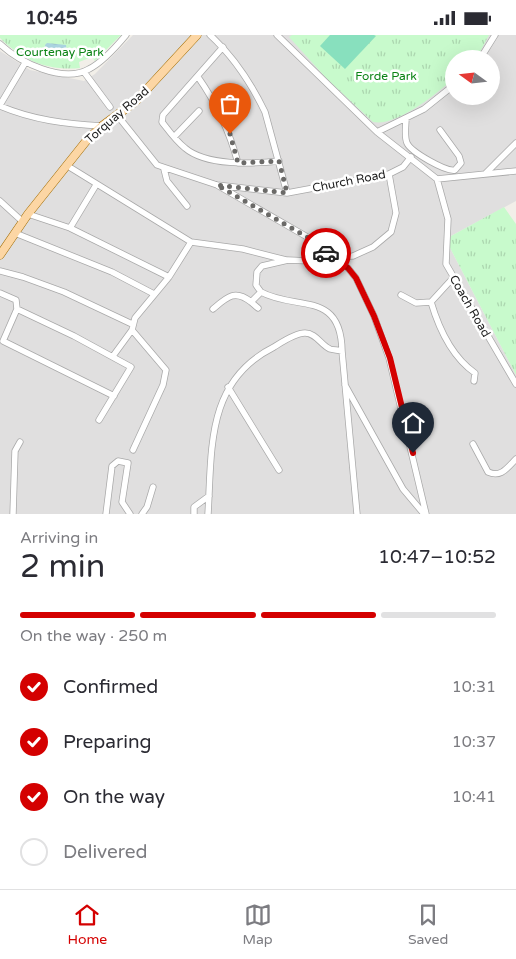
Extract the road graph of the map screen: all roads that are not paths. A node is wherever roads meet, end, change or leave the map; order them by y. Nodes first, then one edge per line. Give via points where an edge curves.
1 (126, 35) edge
2 (197, 35) edge
3 (210, 35) edge
4 (279, 35) edge
5 (495, 35) edge
6 (0, 44) edge
7 (224, 47) junction
8 (486, 50) edge
9 (25, 63) junction
10 (84, 72) junction
11 (198, 77) junction
12 (445, 94) edge
13 (0, 106) edge
14 (110, 107) dead end
15 (199, 111) dead end
16 (117, 115) junction
17 (406, 118) junction
18 (81, 125) junction
19 (102, 126) junction
20 (440, 130) dead end
21 (376, 132) junction
22 (174, 137) junction
23 (87, 140) junction
24 (516, 143) edge
25 (411, 157) junction
26 (279, 161) junction
27 (238, 163) junction
28 (71, 168) dead end
29 (164, 169) junction
30 (516, 171) edge
31 (486, 173) junction
32 (389, 174) junction
33 (438, 179) junction
34 (96, 185) junction
35 (217, 185) junction
36 (287, 193) junction
37 (0, 201) edge
38 (187, 206) dead end
39 (28, 214) junction
40 (23, 222) junction
41 (70, 228) junction
42 (15, 233) junction
43 (0, 240) edge
44 (192, 242) junction
45 (9, 243) junction
46 (0, 255) edge
47 (331, 257) junction
48 (288, 260) junction
49 (0, 271) edge
50 (169, 277) junction
51 (453, 278) junction
52 (261, 292) junction
53 (0, 293) edge
54 (154, 294) junction
55 (401, 295) dead end
56 (251, 302) junction
57 (431, 302) junction
58 (258, 307) dead end
59 (17, 309) junction
60 (213, 309) dead end
61 (132, 327) junction
62 (342, 351) junction
63 (113, 356) junction
64 (483, 371) dead end
65 (475, 373) junction
66 (474, 381) dead end
67 (344, 383) junction
68 (516, 384) edge
69 (228, 387) junction
70 (114, 396) junction
71 (98, 420) dead end
72 (20, 442) dead end
73 (473, 444) dead end
74 (133, 450) dead end
75 (516, 459) edge
76 (279, 471) dead end
77 (154, 487) dead end
78 (210, 496) junction
79 (13, 514) edge
80 (106, 514) edge
81 (130, 514) edge
82 (142, 514) edge
83 (194, 514) edge
84 (208, 514) edge
85 (357, 514) edge
86 (425, 514) edge

1 - 10 street
2 - 16 main road, Torquay Road via 136,101
3 - 7 street
4 - 21 street
5 - 8 street
6 - 9 street
7 - 11 street
7 - 26 street via 259,99
9 - 10 street via 53,71
9 - 13 street
10 - 14 street
11 - 22 street via 162,118
11 - 27 street via 219,109
12 - 17 street
13 - 18 street via 26,117
15 - 22 street
16 - 19 main road, Torquay Road
16 - 29 street, Church Road via 157,165
17 - 20 street via 406,137 411,147 442,169 456,170 462,163
17 - 21 street
18 - 19 street
18 - 23 street
19 - 23 main road, Torquay Road
21 - 25 street
22 - 27 street via 190,152
23 - 39 main road, Torquay Road
24 - 31 street
25 - 32 street, Church Road via 403,167
25 - 33 street
26 - 27 street
26 - 36 street
28 - 34 street
29 - 35 street, Church Road
29 - 38 street, Church Road via 168,181
30 - 31 street
31 - 33 street
32 - 36 street, Church Road
32 - 47 street via 396,213 391,232 373,247 353,257
33 - 51 street, Coach Road via 448,219 446,264
34 - 41 street
34 - 44 street
35 - 36 street, Church Road
35 - 47 street via 309,238
37 - 40 street
39 - 40 main road, Torquay Road
39 - 41 street
40 - 42 main road, Torquay Road
41 - 50 street
42 - 45 main road, Torquay Road
42 - 54 street via 112,271
43 - 45 street
44 - 48 street via 243,249
44 - 50 street
45 - 46 main road, Torquay Road
47 - 48 street via 310,261
47 - 86 street via 348,268 356,278 390,358
48 - 52 street via 262,266 257,272 256,285
49 - 61 street via 64,292
50 - 54 street
51 - 57 street
51 - 68 street, Coach Road
52 - 56 street
52 - 62 street via 325,309 340,331
53 - 59 street via 17,301
54 - 61 street
55 - 57 street via 416,303
56 - 58 street
56 - 60 street via 239,295 229,295
57 - 65 street via 437,324 458,359
59 - 63 street
59 - 70 street via 3,341
61 - 63 street
61 - 74 street via 166,371 163,385
62 - 67 street
62 - 69 street via 330,349 312,335 299,334 263,352 240,371
63 - 70 street via 131,367
64 - 65 street
65 - 66 street
67 - 85 street
67 - 86 street via 403,489
69 - 76 street
69 - 78 street via 217,414
70 - 71 street
72 - 79 street via 14,451
73 - 75 street via 488,473 498,475
77 - 82 street
78 - 83 street via 194,507
78 - 84 street
80 - 81 street via 108,480 112,465 118,461 128,463 122,503

